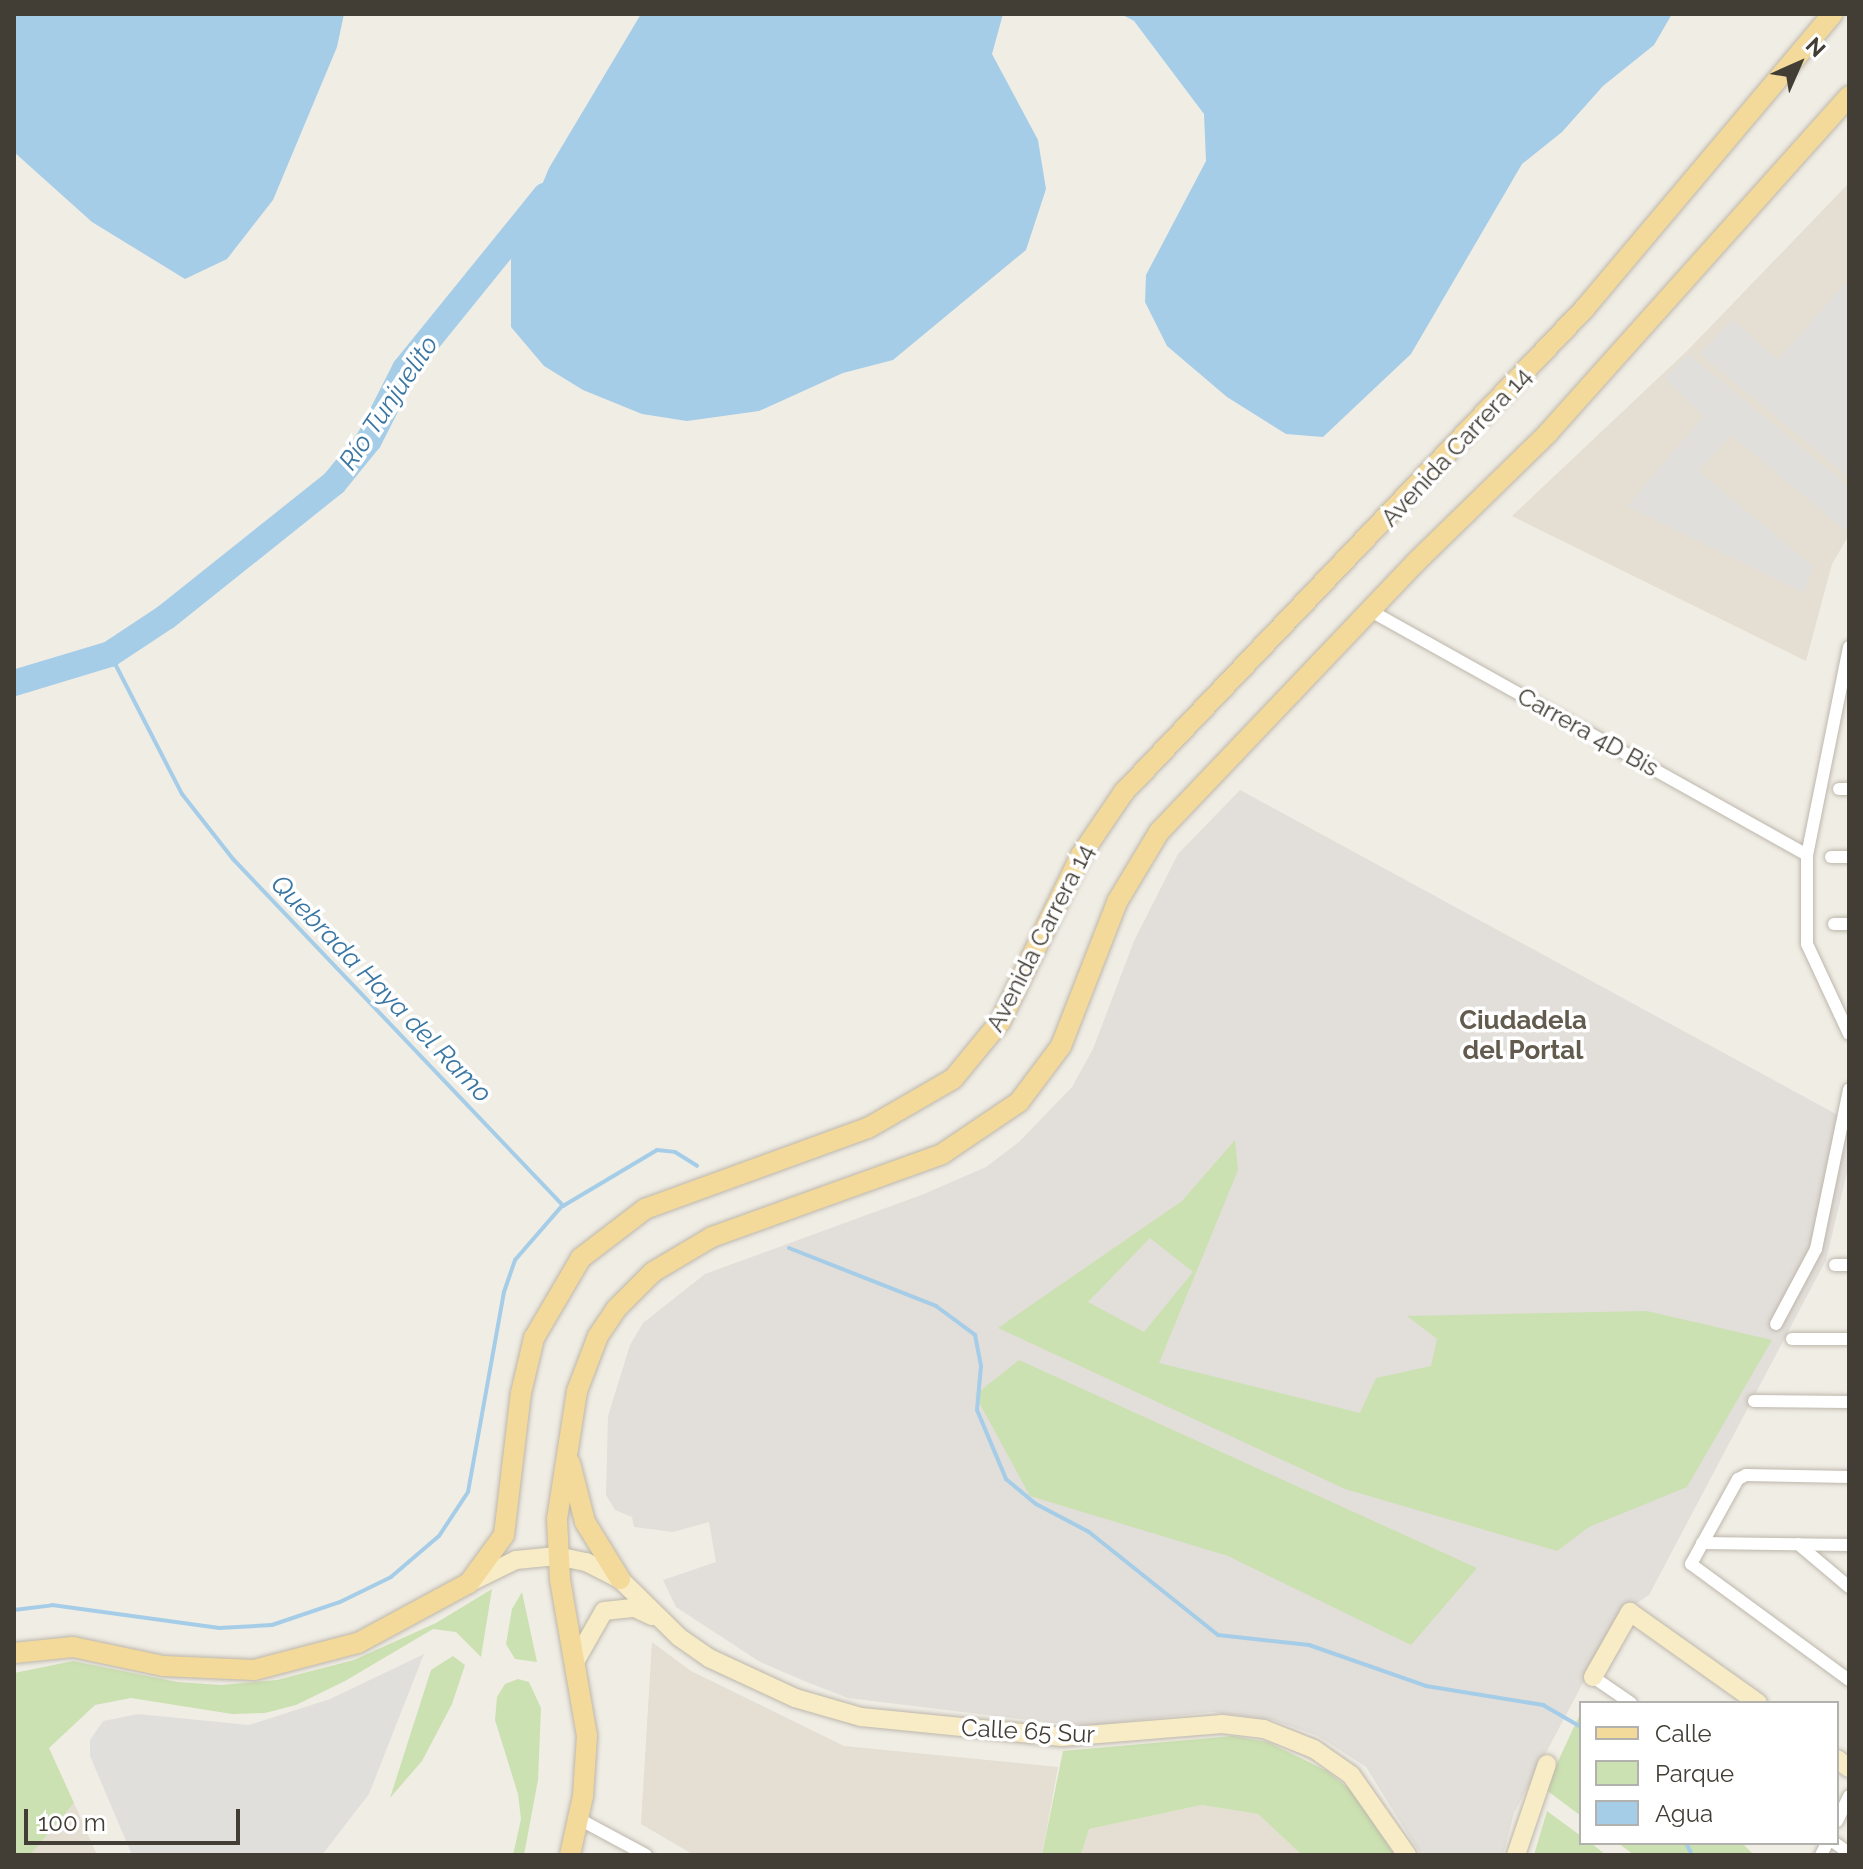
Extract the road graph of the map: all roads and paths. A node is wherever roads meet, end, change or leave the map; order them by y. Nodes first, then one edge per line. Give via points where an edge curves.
1 (1833, 14) edge
2 (1847, 104) edge
3 (1369, 610) junction
4 (1849, 647) edge
5 (1807, 855) junction
6 (1831, 857) dead end
7 (1849, 857) edge
8 (1834, 924) dead end
9 (1849, 924) edge
10 (1849, 1034) edge
11 (1849, 1089) edge
12 (1835, 1265) dead end
13 (1849, 1265) edge
14 (1776, 1324) dead end
15 (1792, 1339) dead end
16 (1849, 1339) edge
17 (1754, 1401) dead end
18 (1849, 1402) edge
19 (567, 1442) junction
20 (1849, 1477) edge
21 (1702, 1543) junction
22 (1798, 1544) junction
23 (1849, 1545) edge
24 (557, 1556) junction
25 (620, 1579) junction
26 (469, 1583) junction
27 (1849, 1587) edge
28 (665, 1624) junction
29 (14, 1653) edge
30 (576, 1660) junction
31 (1593, 1677) joint
32 (1849, 1680) edge
33 (1628, 1701) edge
34 (1755, 1701) edge
35 (1547, 1764) dead end
36 (1849, 1796) edge
37 (1839, 1817) edge
38 (579, 1819) junction
39 (570, 1855) edge
40 (646, 1855) edge
41 (1407, 1855) edge
42 (1516, 1855) edge

1 - 26 main road, Avenida Carrera 14 via 1576,319 1124,792 1081,855 1000,1022 953,1079 868,1128 645,1209 581,1258 534,1338 521,1393 504,1535
2 - 3 main road, Avenida Carrera 14 via 1630,346
3 - 5 street, Carrera 4D Bis
3 - 19 main road, Avenida Carrera 14 via 1151,842 1117,902 1061,1046 1019,1102 942,1154 712,1237 653,1272 598,1336 577,1391
4 - 5 street
5 - 10 street via 1807,944
6 - 7 street
8 - 9 street
11 - 14 street via 1816,1249
12 - 13 street
15 - 16 street
17 - 18 street
19 - 24 main road, Avenida Carrera 14
19 - 25 main road via 585,1522
20 - 21 street via 1746,1475 1738,1479
21 - 22 street
21 - 32 street via 1691,1564
22 - 23 street
22 - 27 street
24 - 25 street, Calle 65 Sur via 586,1562
24 - 26 street, Calle 65 Sur via 516,1560
24 - 30 main road, Avenida Carrera 14
25 - 28 street, Calle 65 Sur
26 - 29 main road, Avenida Carrera 14 via 358,1643 254,1670 163,1666 73,1647
28 - 30 street, Calle 65 Sur via 635,1608 604,1611
28 - 41 street, Calle 65 Sur via 709,1658 795,1698 861,1717 1062,1737 1222,1724 1264,1729 1314,1749 1351,1775
30 - 38 main road, Avenida Carrera 14 via 587,1736
31 - 33 street
31 - 34 street via 1630,1612
35 - 42 street
36 - 37 street
38 - 39 main road, Avenida Carrera 14
38 - 40 street

